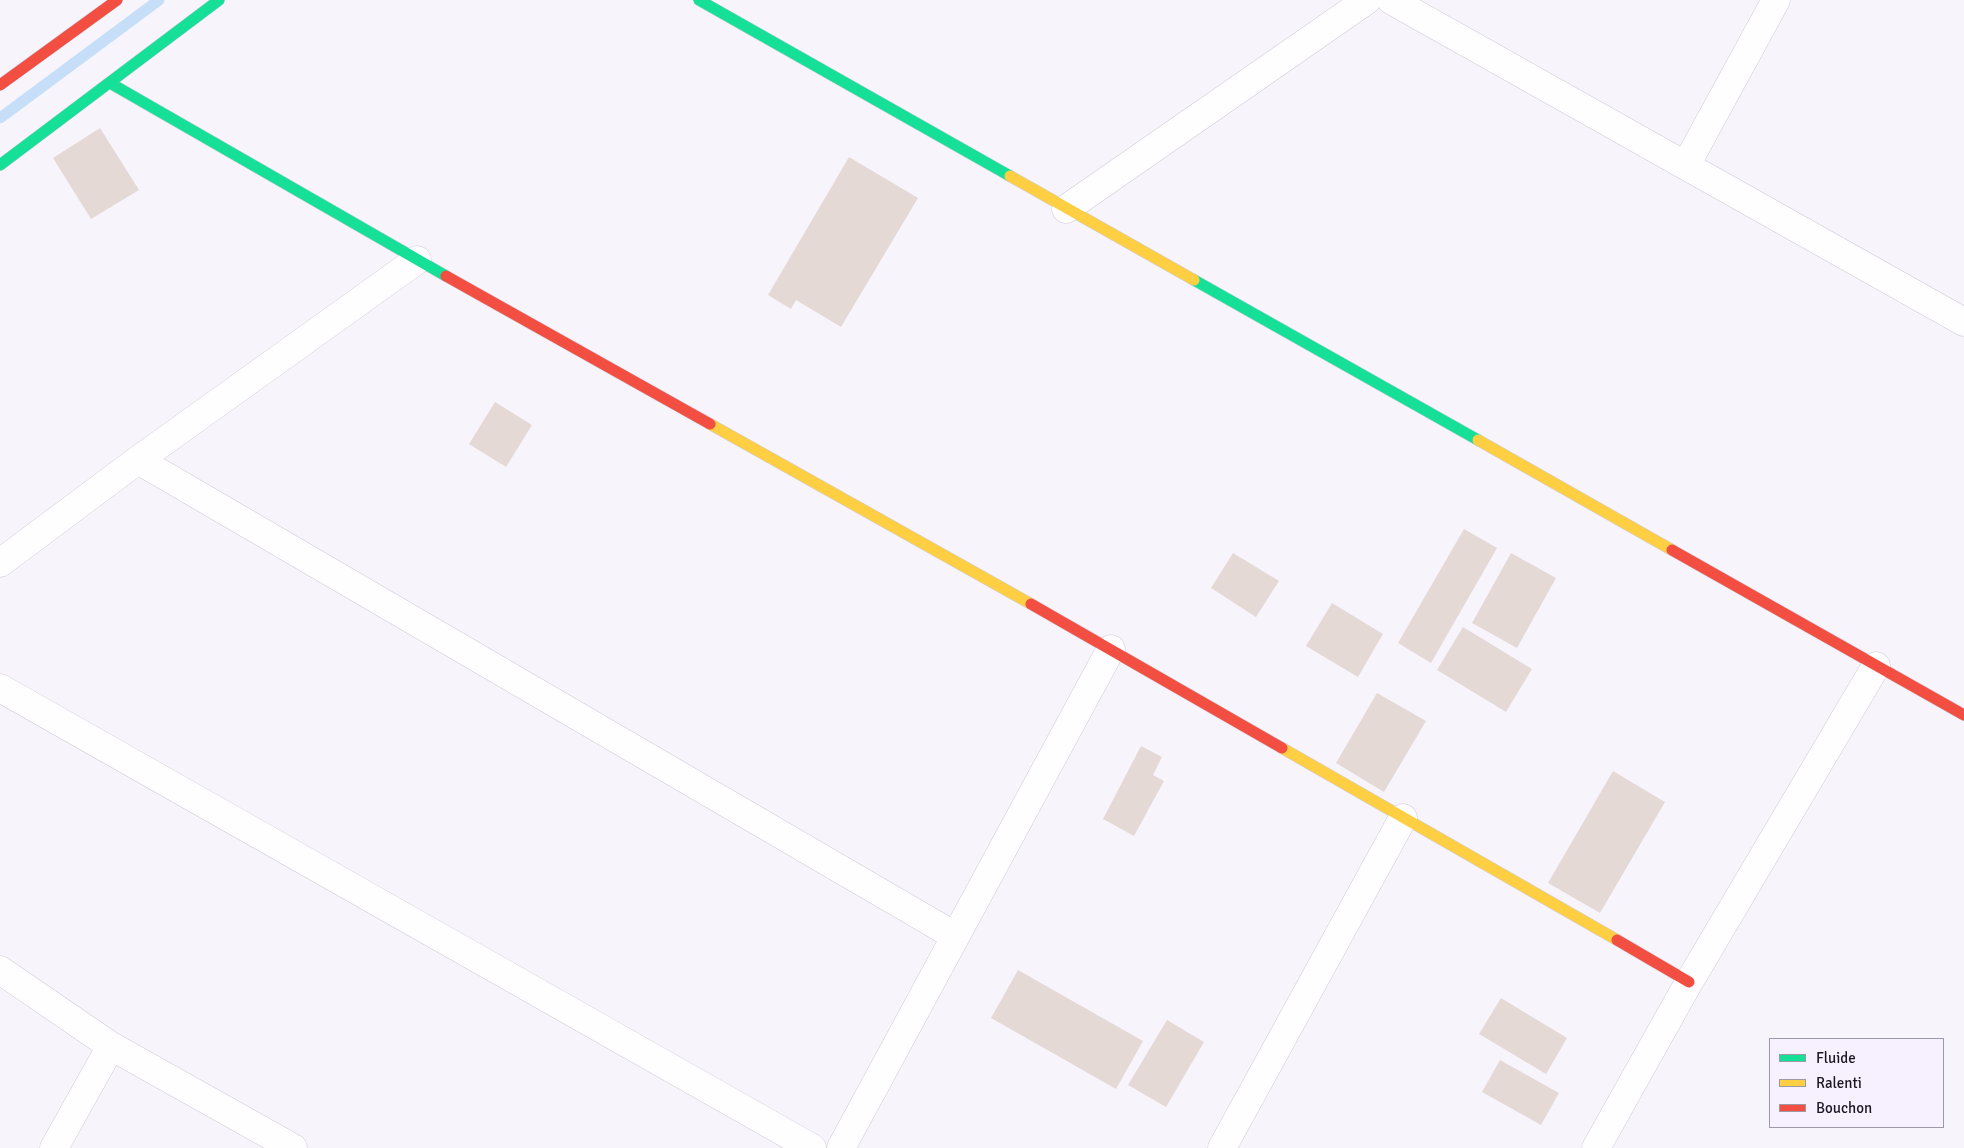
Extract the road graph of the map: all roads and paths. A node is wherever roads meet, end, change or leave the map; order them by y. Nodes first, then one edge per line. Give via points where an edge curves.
1 (117, 0) edge
2 (220, 0) edge
3 (699, 0) edge
4 (1367, 0) edge
5 (1391, 0) edge
6 (1776, 0) edge
7 (110, 83) junction
8 (0, 85) edge
9 (0, 165) edge
10 (1686, 165) junction
11 (1066, 209) junction
12 (417, 260) junction
13 (1964, 322) edge
14 (138, 460) junction
15 (0, 563) edge
16 (1111, 649) junction
17 (1876, 666) junction
18 (0, 688) edge
19 (1964, 716) edge
20 (1403, 818) junction
21 (955, 936) junction
22 (0, 970) edge
23 (1689, 982) junction
24 (111, 1046) junction
25 (54, 1148) edge
26 (293, 1148) edge
27 (812, 1148) edge
28 (841, 1148) edge
29 (1222, 1148) edge
30 (1596, 1148) edge

1 - 8 street
2 - 7 street
3 - 11 street
4 - 11 street
5 - 10 street
6 - 10 street
7 - 9 street
7 - 12 street
10 - 13 street
11 - 17 street
12 - 14 street
12 - 16 street
14 - 15 street
14 - 21 street
16 - 20 street
16 - 21 street
17 - 19 street
17 - 23 street
18 - 27 street
20 - 23 street
20 - 29 street
21 - 28 street
22 - 24 street
23 - 30 street
24 - 25 street
24 - 26 street

